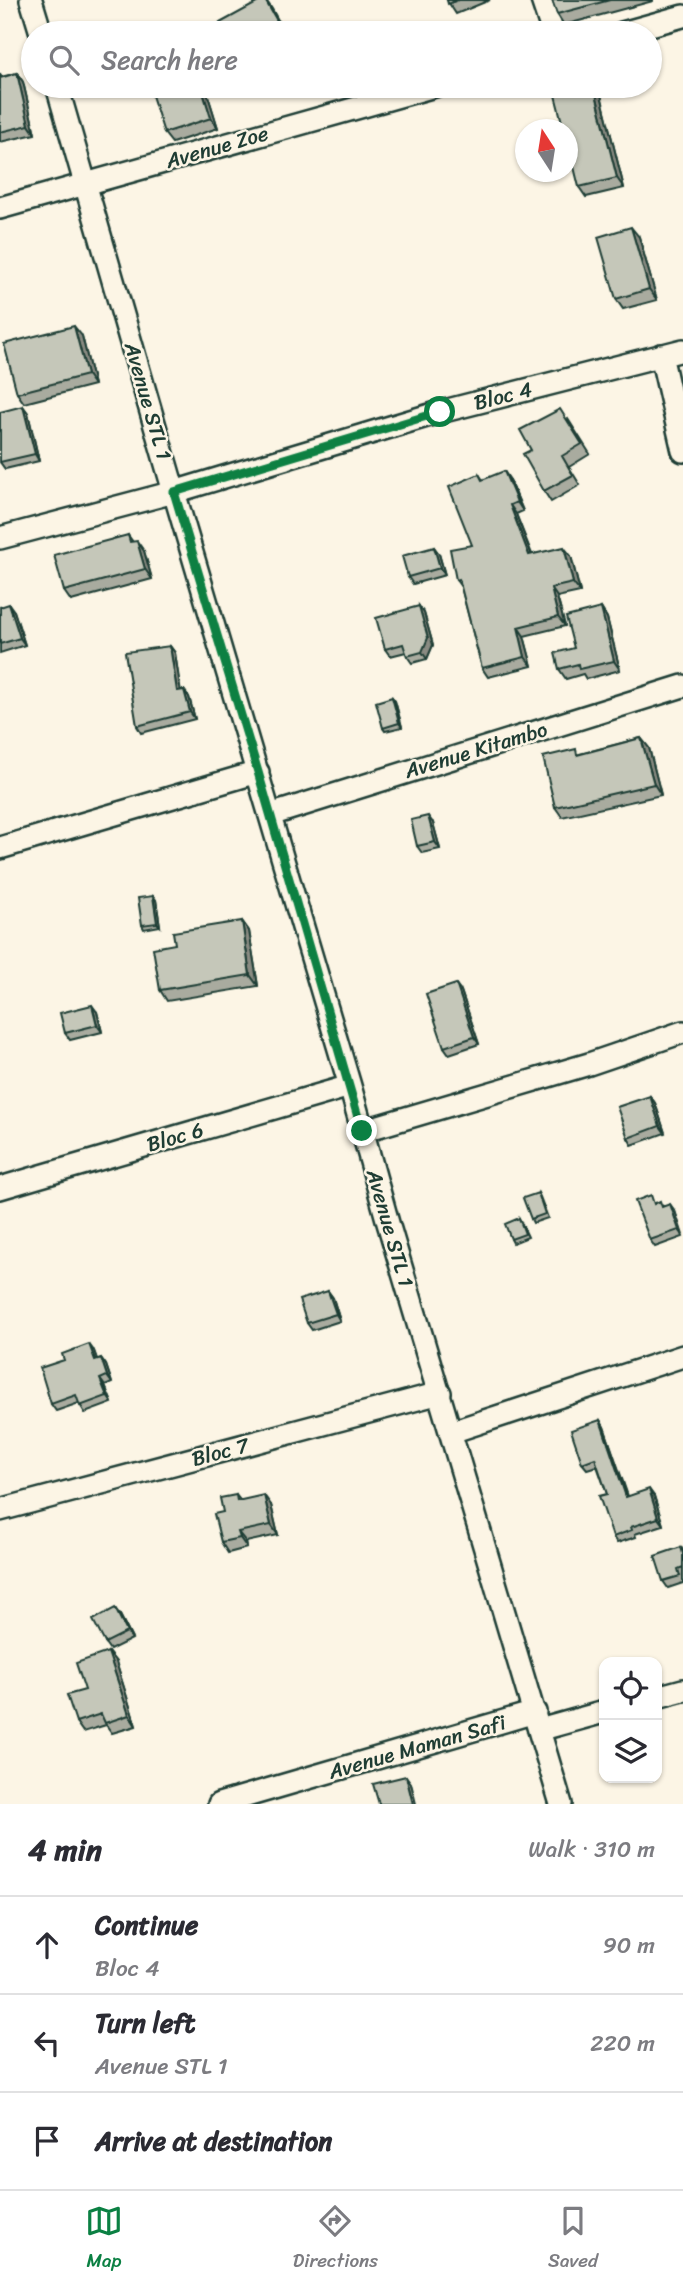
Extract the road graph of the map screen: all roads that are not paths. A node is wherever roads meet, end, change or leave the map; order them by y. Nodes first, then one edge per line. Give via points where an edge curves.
1 (31, 0) edge
2 (542, 0) edge
3 (683, 16) edge
4 (37, 21) edge
5 (549, 21) edge
6 (662, 22) edge
7 (61, 98) edge
8 (392, 98) edge
9 (86, 184) junction
10 (0, 208) edge
11 (683, 350) edge
12 (661, 355) junction
13 (683, 451) edge
14 (174, 492) junction
15 (0, 538) edge
16 (683, 686) edge
17 (258, 772) junction
18 (270, 815) junction
19 (0, 848) edge
20 (683, 1032) edge
21 (350, 1086) junction
22 (362, 1131) junction
23 (0, 1188) edge
24 (683, 1356) edge
25 (440, 1393) junction
26 (451, 1432) junction
27 (0, 1510) edge
28 (683, 1690) edge
29 (662, 1696) edge
30 (599, 1713) edge
31 (537, 1721) junction
32 (219, 1804) edge
33 (561, 1804) edge

1 - 4 street
2 - 5 street
3 - 6 street
7 - 9 street, Avenue STL 1
8 - 9 street, Avenue Zoe
9 - 10 street, Avenue Zoe
9 - 14 street, Avenue STL 1
11 - 12 street, Bloc 4
12 - 13 street
12 - 14 street, Bloc 4 via 440,412
14 - 15 street, Bloc 4
14 - 17 street, Avenue STL 1
16 - 18 street, Avenue Kitambo
17 - 18 street, Avenue STL 1
17 - 19 street
18 - 21 street, Avenue STL 1
20 - 22 street
21 - 22 street, Avenue STL 1
21 - 23 street, Bloc 6
22 - 25 street, Avenue STL 1
24 - 26 street
25 - 26 street, Avenue STL 1
25 - 27 street, Bloc 7
26 - 31 street, Avenue STL 1
28 - 29 street
30 - 31 street, Avenue Maman Safi
31 - 32 street, Avenue Maman Safi
31 - 33 street, Avenue STL 1

